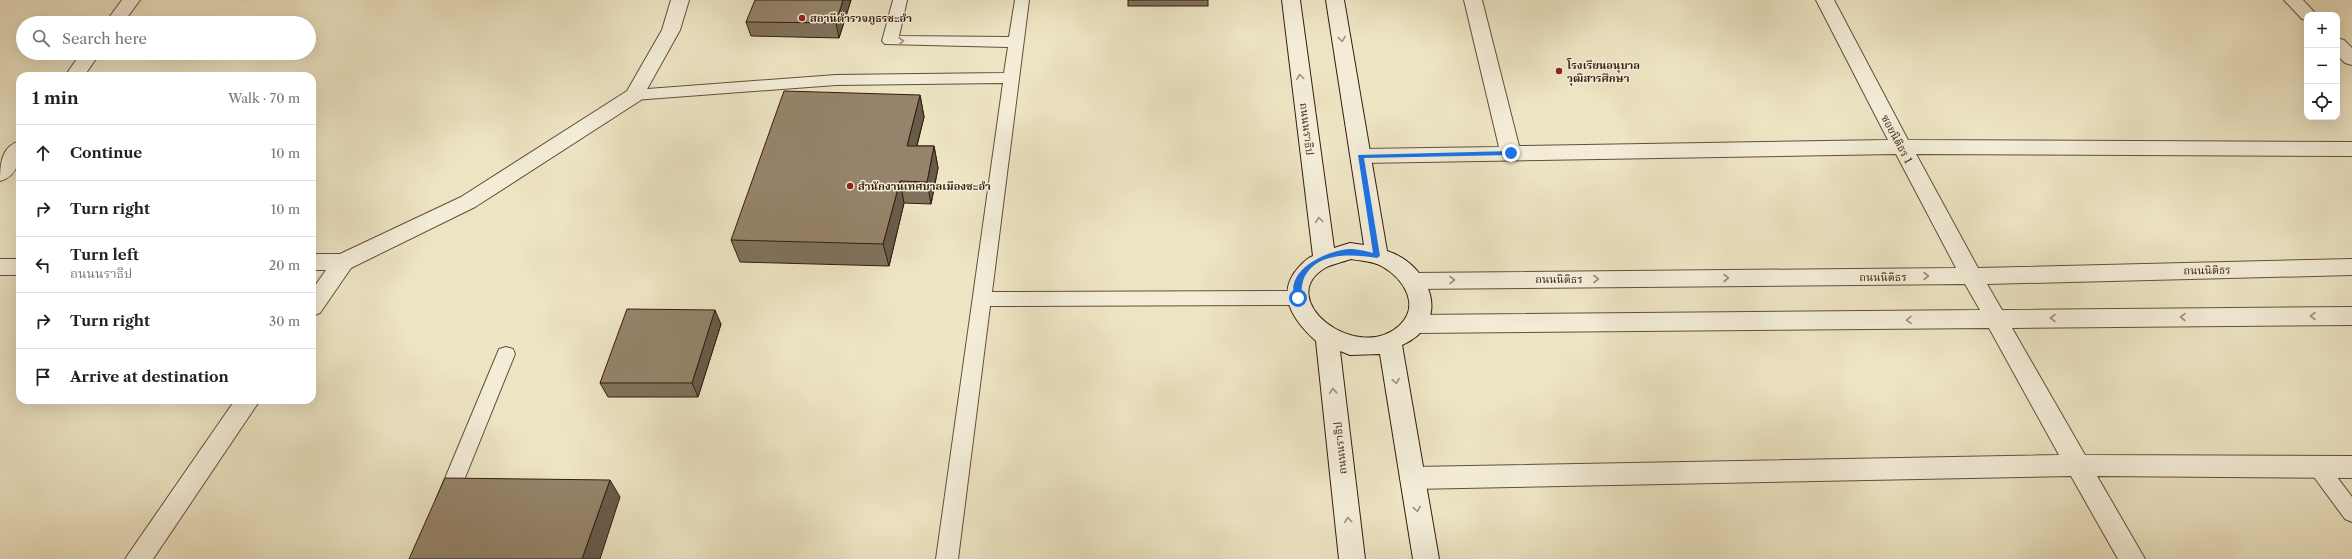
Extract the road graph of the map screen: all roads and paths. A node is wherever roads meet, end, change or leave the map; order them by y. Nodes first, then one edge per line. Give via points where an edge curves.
1 (131, 0) edge
2 (680, 0) edge
3 (900, 0) edge
4 (1022, 0) edge
5 (1291, 0) edge
6 (1335, 0) edge
7 (1473, 0) edge
8 (1825, 0) edge
9 (2294, 0) edge
10 (2305, 12) edge
11 (119, 16) edge
12 (1016, 42) junction
13 (2340, 47) edge
14 (2352, 59) edge
15 (86, 60) edge
16 (77, 72) edge
17 (1011, 78) junction
18 (634, 95) junction
19 (1900, 147) junction
20 (2352, 149) edge
21 (16, 153) edge
22 (1511, 153) junction
23 (1361, 156) junction
24 (0, 174) edge
25 (1377, 256) junction
26 (1324, 258) junction
27 (316, 262) edge
28 (343, 262) junction
29 (0, 267) edge
30 (16, 267) edge
31 (2352, 267) edge
32 (1972, 276) junction
33 (1413, 281) junction
34 (1298, 298) junction
35 (982, 299) junction
36 (316, 301) edge
37 (2352, 316) edge
38 (1996, 319) junction
39 (1414, 324) junction
40 (1327, 337) junction
41 (1390, 342) junction
42 (506, 354) dead end
43 (245, 404) edge
44 (2077, 465) junction
45 (2318, 467) junction
46 (2352, 467) edge
47 (1412, 478) junction
48 (2352, 513) edge
49 (438, 517) edge
50 (138, 559) edge
51 (947, 559) edge
52 (1352, 559) edge
53 (1426, 559) edge
54 (2132, 559) edge

1 - 11 street
2 - 18 street via 671,30
3 -> 12 lane via 890,41
4 - 12 lane
26 -> 5 street, ถนนนราธิป
6 -> 23 street
7 - 22 street
8 - 19 street, ซอยนิติธร 1
9 - 10 street
12 - 17 lane
13 - 14 street
15 - 16 street
17 - 18 lane via 836,80
17 - 35 lane
18 - 28 street via 468,202
19 - 20 street
19 - 22 street
19 - 32 street, ซอยนิติธร 1
21 - 24 street
22 - 23 street
23 - 25 street
25 - 26 street via 1350,251
25 - 33 street via 1390,260 1406,271
26 - 34 street via 1314,263 1302,275 1297,289
27 - 28 street
28 - 36 street
29 - 30 street
31 - 32 street, ถนนนิติธร
33 -> 32 street, ถนนนิติธร
32 - 38 street, ซอยนิติธร 1
33 - 39 street via 1422,302 1419,318
34 - 35 lane
34 - 40 street via 1305,320
35 - 51 lane
37 -> 38 street
38 -> 39 street
38 - 44 street, ซอยนิติธร 1
39 - 41 street via 1410,330
40 - 41 street via 1356,347 1377,347
52 -> 40 street, ถนนนราธิป
41 -> 47 street
42 - 49 lane
43 - 50 street
44 - 45 street
44 - 47 street
44 - 54 street, ซอยนิติธร 1
45 - 46 street
45 - 48 lane
47 -> 53 street

